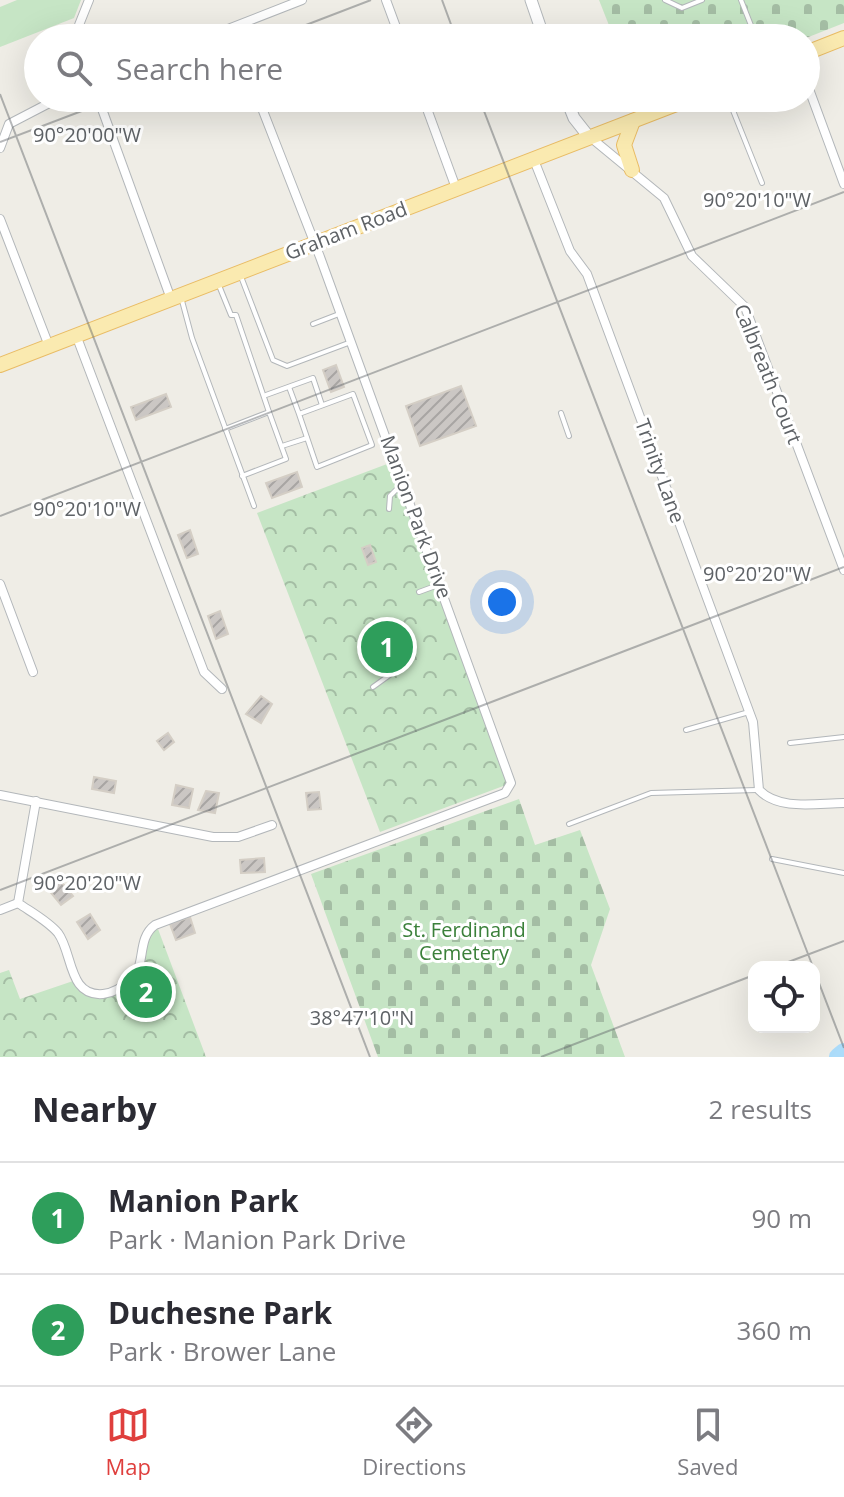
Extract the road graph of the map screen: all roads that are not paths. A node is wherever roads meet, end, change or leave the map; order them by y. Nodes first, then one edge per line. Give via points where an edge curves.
1 (89, 0) edge
2 (302, 0) edge
3 (386, 0) edge
4 (531, 0) edge
5 (665, 0) edge
6 (702, 0) edge
7 (741, 0) edge
8 (79, 24) edge
9 (251, 24) edge
10 (395, 24) edge
11 (539, 24) edge
12 (750, 24) edge
13 (844, 38) edge
14 (820, 47) edge
15 (32, 112) edge
16 (103, 112) edge
17 (264, 112) edge
18 (428, 112) edge
19 (572, 112) edge
20 (656, 112) edge
21 (734, 112) edge
22 (817, 112) edge
23 (633, 121) junction
24 (589, 137) junction
25 (0, 148) edge
26 (534, 160) junction
27 (632, 170) junction
28 (762, 183) dead end
29 (844, 184) edge
30 (456, 188) junction
31 (0, 219) edge
32 (315, 242) junction
33 (239, 272) junction
34 (217, 281) junction
35 (175, 297) junction
36 (341, 313) junction
37 (313, 324) dead end
38 (76, 335) junction
39 (351, 342) junction
40 (49, 346) junction
41 (0, 365) edge
42 (289, 387) junction
43 (266, 395) junction
44 (322, 405) junction
45 (269, 412) junction
46 (377, 413) junction
47 (561, 413) dead end
48 (299, 414) junction
49 (362, 418) junction
50 (225, 429) junction
51 (569, 436) dead end
52 (307, 438) junction
53 (282, 446) junction
54 (242, 476) junction
55 (403, 483) junction
56 (254, 506) dead end
57 (389, 509) dead end
58 (844, 570) edge
59 (0, 584) edge
60 (441, 585) junction
61 (419, 592) dead end
62 (33, 672) dead end
63 (391, 674) dead end
64 (373, 687) dead end
65 (222, 689) dead end
66 (749, 712) junction
67 (686, 730) dead end
68 (844, 737) edge
69 (790, 743) dead end
70 (759, 790) junction
71 (0, 795) edge
72 (36, 801) junction
73 (844, 803) edge
74 (569, 824) dead end
75 (272, 825) dead end
76 (772, 859) dead end
77 (844, 873) edge
78 (18, 903) junction
79 (0, 910) edge

1 - 8 street
2 - 9 street
3 - 10 street
4 - 11 street
5 - 6 lane via 682,8
7 - 12 lane
13 - 14 main road
15 - 25 street via 9,124
16 - 35 street
17 - 32 street, Manion Park Drive
18 - 30 street
19 - 24 street
20 - 23 main road, Graham Road
21 - 28 lane
22 - 29 street
23 - 24 main road, Graham Road
23 - 27 main road via 624,145
24 - 26 main road, Graham Road
24 - 27 street, Calbreath Court
26 - 30 main road, Graham Road
26 - 66 street, Trinity Lane via 570,251 587,274
27 - 58 street, Calbreath Court via 664,198 698,264 745,307
30 - 32 main road, Graham Road
31 - 40 street
32 - 33 main road, Graham Road
32 - 36 street, Manion Park Drive
33 - 34 main road, Graham Road
33 - 39 lane via 273,360 287,366
34 - 35 main road, Graham Road
34 - 43 lane via 231,315 236,315
35 - 38 main road, Graham Road
35 - 50 lane
36 - 37 lane
36 - 39 street, Manion Park Drive
38 - 40 main road, Graham Road
38 - 65 street via 204,672
39 - 46 street, Manion Park Drive
40 - 41 main road, Graham Road
42 - 43 lane
42 - 44 lane via 313,378
42 - 48 lane
43 - 45 lane
44 - 48 lane
44 - 49 lane via 353,394
45 - 50 lane
45 - 53 lane
46 - 49 lane
46 - 55 street, Manion Park Drive
47 - 51 lane
48 - 52 lane
49 - 52 lane via 372,445 317,467
50 - 54 lane
52 - 53 lane
53 - 54 lane via 286,459
54 - 56 lane
55 - 57 lane via 390,496
55 - 60 street, Manion Park Drive
59 - 62 street
60 - 61 lane
60 - 78 street, Manion Park Drive via 499,744 511,783 505,793 162,922 145,935 139,968 117,990 84,990 61,936
63 - 64 lane
66 - 67 lane
66 - 70 street, Trinity Lane
68 - 69 lane
70 - 73 street via 780,803
70 - 74 lane via 651,793
71 - 72 street
72 - 75 street via 213,837 238,837
72 - 78 street
76 - 77 lane
78 - 79 street

